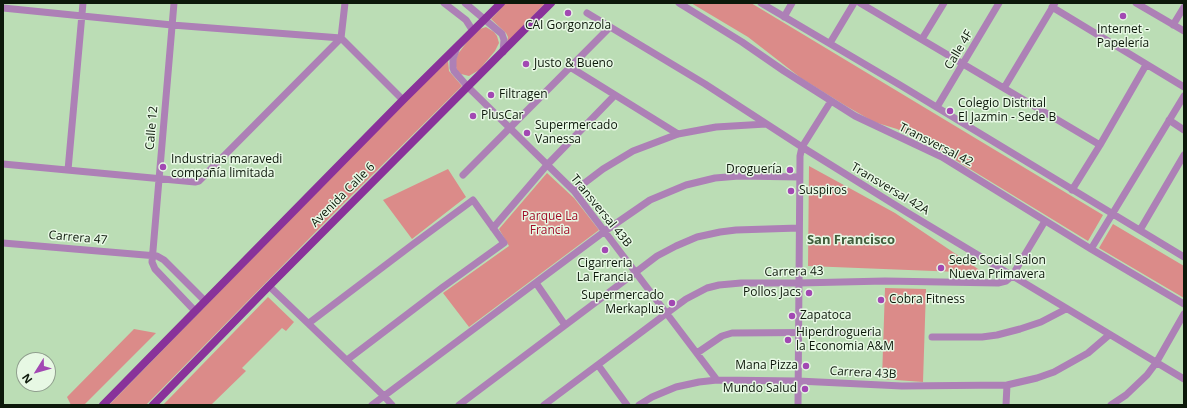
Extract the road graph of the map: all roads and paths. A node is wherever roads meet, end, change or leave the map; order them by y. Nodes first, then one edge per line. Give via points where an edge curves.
1 (82, 3) edge
2 (174, 3) edge
3 (345, 3) edge
4 (444, 3) edge
5 (465, 3) edge
6 (500, 3) edge
7 (552, 3) edge
8 (679, 3) edge
9 (761, 3) edge
10 (792, 3) edge
11 (854, 3) edge
12 (860, 3) edge
13 (944, 3) edge
14 (999, 3) edge
15 (1136, 3) edge
16 (1054, 5) edge
17 (1184, 7) edge
18 (3, 8) edge
19 (587, 13) dead end
20 (82, 16) junction
21 (784, 16) junction
22 (485, 19) junction
23 (172, 25) junction
24 (1173, 25) junction
25 (610, 27) junction
26 (473, 31) junction
27 (1184, 31) edge
28 (341, 38) junction
29 (922, 40) junction
30 (830, 43) junction
31 (457, 46) junction
32 (503, 52) junction
33 (964, 64) junction
34 (1146, 65) junction
35 (570, 67) junction
36 (468, 87) junction
37 (1184, 87) edge
38 (1004, 88) junction
39 (615, 95) junction
40 (1184, 96) edge
41 (403, 100) junction
42 (831, 101) junction
43 (937, 107) junction
44 (1169, 120) junction
45 (766, 124) junction
46 (510, 128) junction
47 (1184, 130) edge
48 (678, 134) junction
49 (1100, 145) junction
50 (802, 148) junction
51 (1184, 155) edge
52 (3, 164) edge
53 (548, 165) junction
54 (68, 170) junction
55 (464, 175) dead end
56 (799, 177) junction
57 (158, 178) junction
58 (1072, 190) junction
59 (574, 191) junction
60 (1112, 214) junction
61 (1045, 221) junction
62 (493, 228) junction
63 (799, 228) junction
64 (1140, 230) junction
65 (605, 231) junction
66 (3, 243) edge
67 (1091, 249) junction
68 (152, 255) junction
69 (1184, 257) edge
70 (636, 272) junction
71 (1012, 276) junction
72 (536, 283) junction
73 (799, 283) junction
74 (269, 286) junction
75 (205, 301) junction
76 (1184, 304) edge
77 (1066, 309) junction
78 (195, 311) junction
79 (667, 313) junction
80 (1184, 314) edge
81 (309, 323) junction
82 (566, 325) junction
83 (799, 332) junction
84 (875, 332) dead end
85 (1109, 335) junction
86 (932, 337) dead end
87 (697, 353) junction
88 (347, 360) junction
89 (1156, 363) junction
90 (598, 365) junction
91 (1184, 379) edge
92 (717, 380) junction
93 (798, 381) junction
94 (1007, 385) junction
95 (384, 396) junction
96 (103, 405) edge
97 (153, 405) edge
98 (372, 405) edge
99 (392, 405) edge
100 (459, 405) edge
101 (544, 405) edge
102 (627, 405) edge
103 (639, 405) edge
104 (798, 405) edge
105 (1006, 405) edge
106 (1111, 405) edge

1 - 20 street
2 - 23 street, Calle 12
3 - 28 street
4 - 26 street via 466,20
5 - 22 street
6 - 22 main road, Avenida Calle 6
7 - 32 main road, Avenida Calle 6
8 - 42 street, Transversal 42
9 - 21 street
10 - 21 street
11 - 30 street
12 - 29 street
13 - 29 street
14 - 33 street, Calle 4F
15 - 24 street
16 - 34 street
16 - 38 street
17 - 24 street
18 - 20 street
19 - 25 street, Transversal 42A
20 - 23 street
20 - 54 street
21 - 30 street
22 - 26 main road, Avenida Calle 6
22 - 32 street via 503,37
23 - 28 street
23 - 57 street, Calle 12
24 - 27 street
25 - 35 street
25 - 45 street, Transversal 42A
26 - 31 main road, Avenida Calle 6
28 - 41 street
28 - 57 street via 199,181
29 - 33 street
30 - 43 street
31 - 36 street, Transversal 43B via 453,68
31 - 41 main road, Avenida Calle 6
32 - 36 main road, Avenida Calle 6
33 - 38 street
33 - 43 street, Calle 4F
34 - 37 street
34 - 49 street
35 - 39 street
35 - 46 street
36 - 46 street, Transversal 43B
36 - 74 main road, Avenida Calle 6
38 - 49 street
39 - 48 street
39 - 53 street
40 - 44 street
41 - 75 main road, Avenida Calle 6
42 - 50 street
42 - 61 street, Transversal 42 via 882,130 942,157
43 - 58 street
44 - 47 street
44 - 60 street
45 - 48 street via 716,126
45 - 50 street, Transversal 42A
46 - 53 street, Transversal 43B
46 - 55 street
48 - 59 street via 633,151
49 - 58 street
50 - 56 street
50 - 71 street, Transversal 42A
51 - 64 street
52 - 54 street
53 - 59 street, Transversal 43B
53 - 62 street
54 - 57 street
56 - 63 street
56 - 65 street via 739,176 700,181 650,200
57 - 68 street, Calle 12
58 - 60 street
59 - 65 street, Transversal 43B
60 - 64 street
60 - 67 street
61 - 67 street, Transversal 42
61 - 71 street
62 - 81 street via 473,200
62 - 88 street via 504,243
63 - 70 street via 736,230 697,237 657,256
63 - 73 street
64 - 69 street
65 - 70 street, Transversal 43B
65 - 72 street
66 - 68 street, Carrera 47
67 - 76 street, Transversal 42
68 - 75 street, Carrera 47 via 164,260
68 - 78 street via 155,269
70 - 79 street, Transversal 43B
70 - 82 street
71 - 73 street, Carrera 43 via 998,283
71 - 77 street, Transversal 42A
72 - 82 street
72 - 95 street
73 - 79 street, Carrera 43 via 718,285 686,299
73 - 83 street
74 - 81 street
74 - 97 main road, Avenida Calle 6
75 - 78 main road, Avenida Calle 6
77 - 85 street, Transversal 42A
77 - 86 street via 1041,322 996,335
78 - 96 main road, Avenida Calle 6
79 - 87 street, Transversal 43B
79 - 90 street, Carrera 43
80 - 89 street
81 - 88 street
82 - 100 street
83 - 84 street
83 - 87 street via 732,333 722,336
83 - 93 street
85 - 89 street, Transversal 42A
85 - 94 street, Carrera 43B via 1088,353 1067,365 1037,378
87 - 92 street, Transversal 43B
88 - 95 street
89 - 91 street, Transversal 42A
89 - 106 street via 1137,386
90 - 101 street, Carrera 43
90 - 102 street
92 - 93 street, Carrera 43B
92 - 103 street, Carrera 43B via 676,387
93 - 94 street, Carrera 43B via 902,386
93 - 104 street
94 - 105 street
95 - 98 street
95 - 99 street

